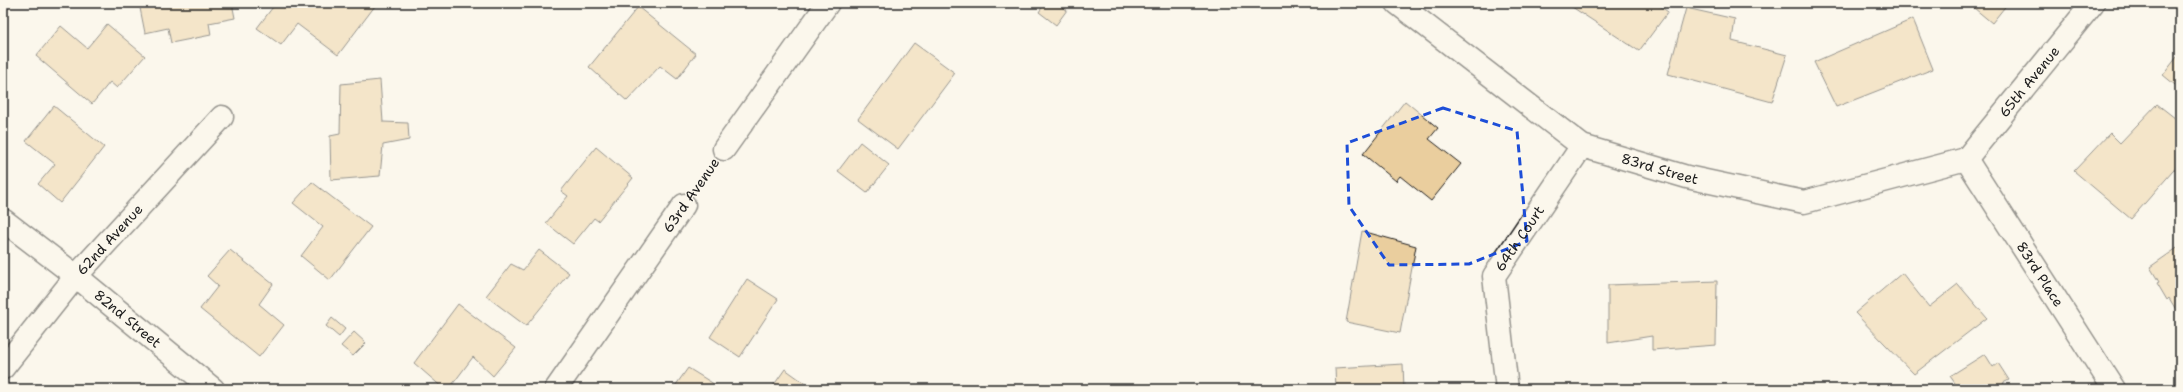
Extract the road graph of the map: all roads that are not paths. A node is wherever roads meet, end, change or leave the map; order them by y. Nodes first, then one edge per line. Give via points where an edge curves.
1 (828, 3) edge
2 (1397, 3) edge
3 (2093, 3) edge
4 (222, 117) dead end
5 (1582, 146) junction
6 (724, 149) road end
7 (1966, 159) junction
8 (684, 205) road end
9 (3, 220) edge
10 (76, 276) junction
11 (3, 368) edge
12 (213, 389) edge
13 (556, 389) edge
14 (1507, 389) edge
15 (2114, 389) edge

1 - 6 street, 63rd Avenue
2 - 5 street, 83rd Street
3 - 7 street, 65th Avenue
4 - 10 street, 62nd Avenue
5 - 7 street, 83rd Street via 1687,177 1804,202
5 - 14 street, 64th Court via 1494,276
7 - 15 street, 83rd Place
8 - 13 street, 63rd Avenue
9 - 10 street, 82nd Street
10 - 11 street, 62nd Avenue
10 - 12 street, 82nd Street

